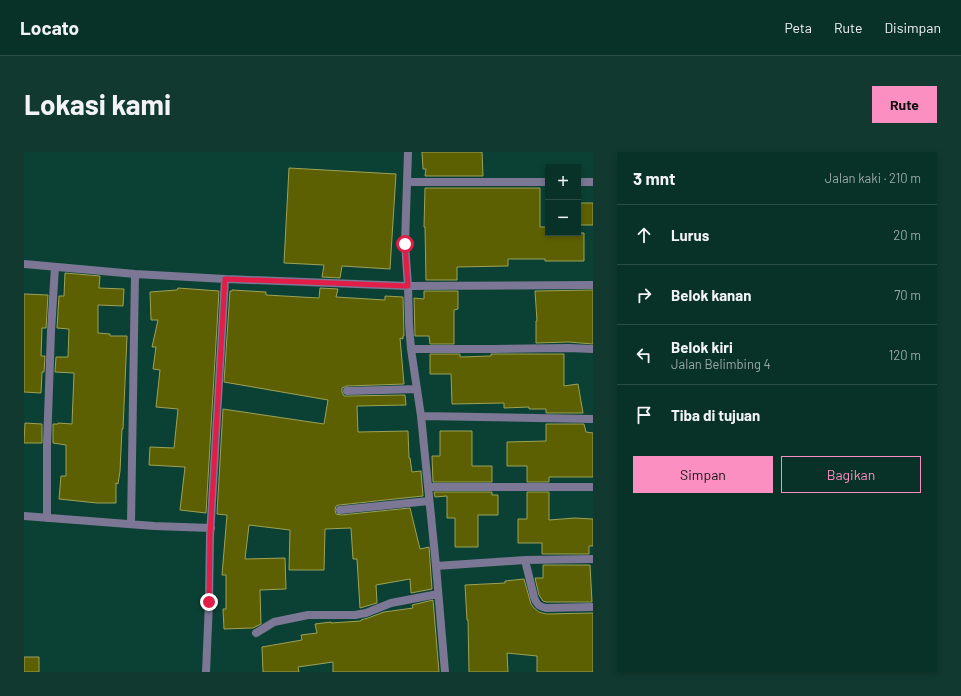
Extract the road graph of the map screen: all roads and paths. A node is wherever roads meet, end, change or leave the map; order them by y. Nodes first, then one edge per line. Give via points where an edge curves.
1 (408, 152) edge
2 (407, 182) junction
3 (545, 182) edge
4 (581, 182) edge
5 (593, 182) edge
6 (24, 264) edge
7 (55, 267) junction
8 (136, 274) junction
9 (225, 279) junction
10 (593, 285) edge
11 (408, 286) junction
12 (411, 349) junction
13 (593, 349) edge
14 (417, 389) junction
15 (347, 391) dead end
16 (421, 416) junction
17 (593, 419) edge
18 (428, 487) junction
19 (593, 487) edge
20 (429, 501) junction
21 (340, 510) dead end
22 (24, 516) edge
23 (47, 518) junction
24 (131, 523) junction
25 (211, 528) junction
26 (593, 558) edge
27 (525, 560) junction
28 (436, 566) junction
29 (438, 594) junction
30 (593, 607) edge
31 (256, 633) dead end
32 (206, 672) edge
33 (445, 672) edge

1 - 2 street
2 - 3 street
2 - 11 street via 405,244
4 - 5 street
6 - 7 street
7 - 8 street
7 - 23 street
8 - 9 street
8 - 24 street
9 - 11 street
9 - 25 street
10 - 11 street
11 - 12 street
12 - 13 street
12 - 14 street
14 - 15 street
14 - 16 street
16 - 17 street
16 - 18 street
18 - 19 street
18 - 20 street
20 - 21 street
20 - 28 street
22 - 23 street
23 - 24 street
24 - 25 street
25 - 32 street
26 - 27 street
27 - 28 street
27 - 30 street via 534,598 539,607
28 - 29 street
29 - 31 street via 391,603 355,616 308,615 274,622
29 - 33 street

